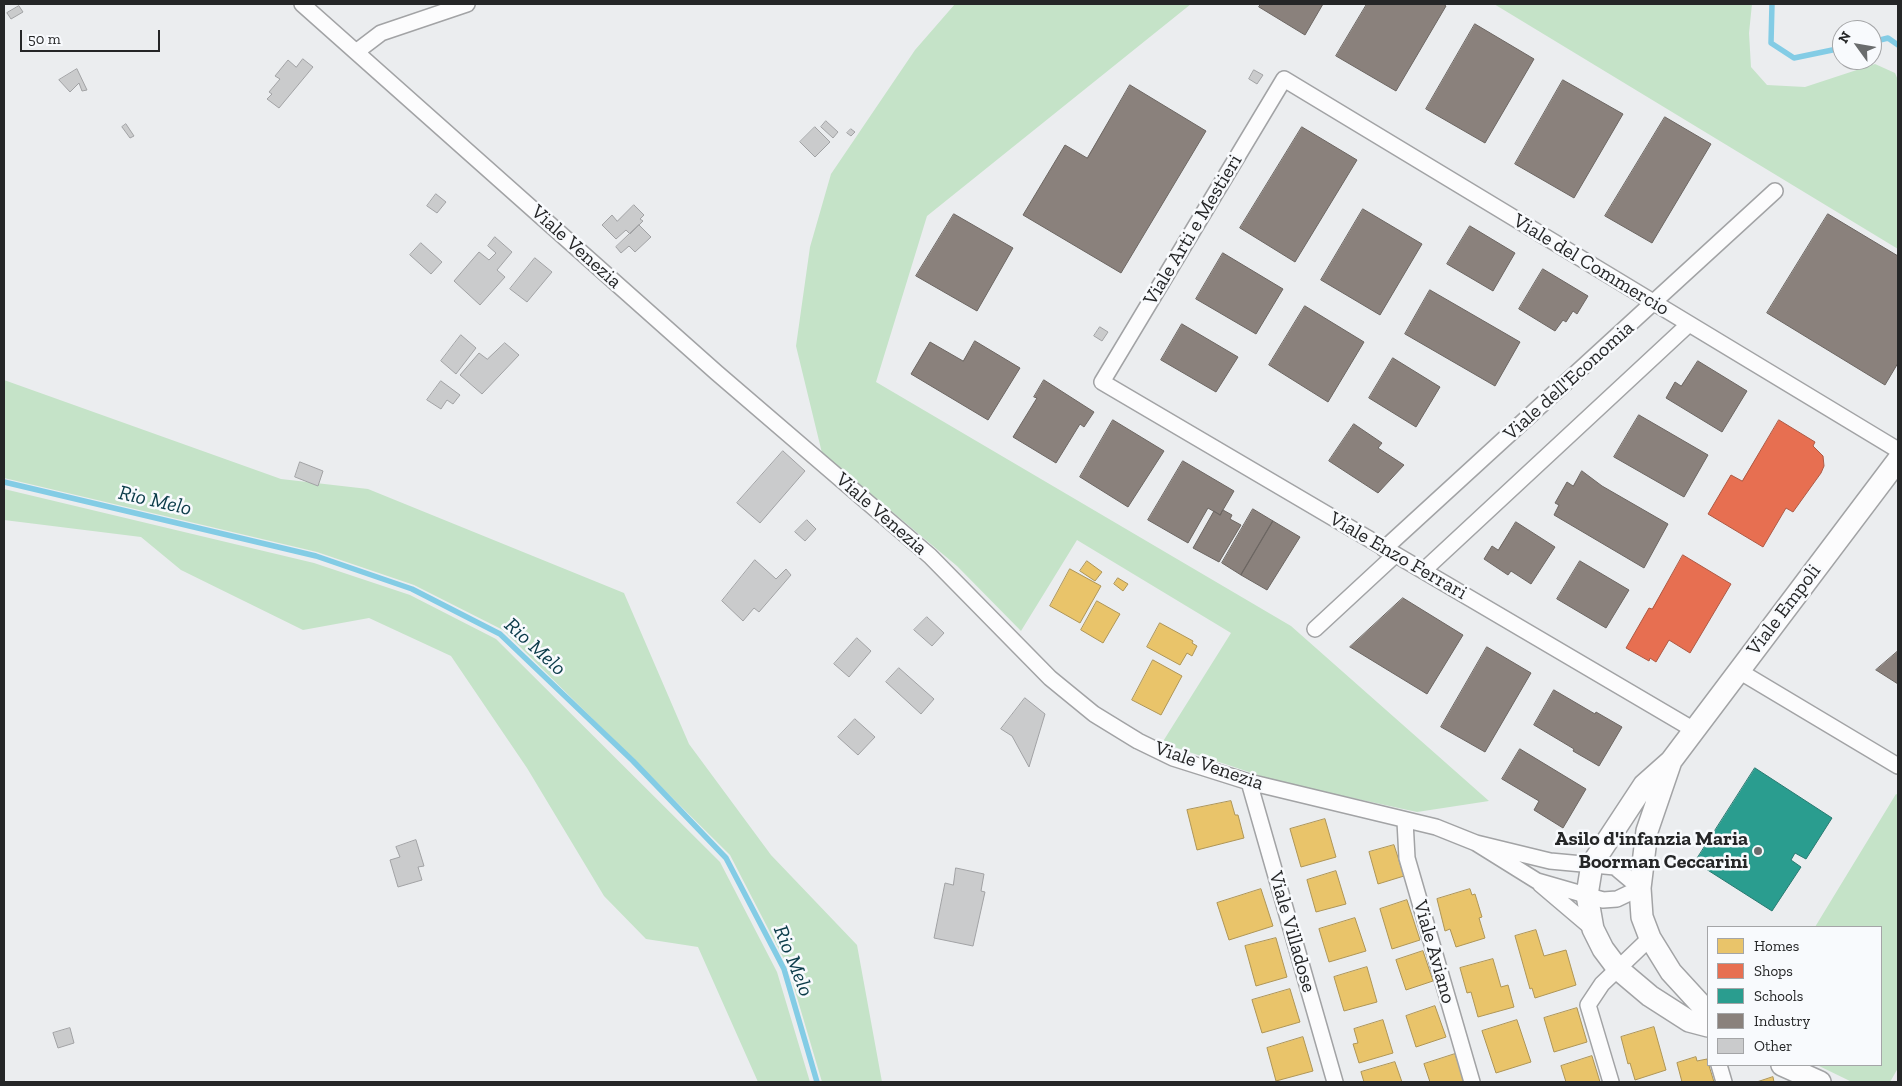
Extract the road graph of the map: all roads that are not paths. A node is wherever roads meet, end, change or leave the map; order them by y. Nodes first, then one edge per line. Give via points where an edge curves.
1 (302, 4) edge
2 (467, 4) edge
3 (356, 52) junction
4 (1284, 79) joint
5 (1776, 191) dead end
6 (1655, 303) junction
7 (1689, 324) junction
8 (1102, 382) joint
9 (1898, 450) edge
10 (1898, 460) edge
11 (1390, 552) junction
12 (1423, 571) junction
13 (1315, 629) dead end
14 (1739, 671) junction
15 (1694, 730) junction
16 (1671, 761) junction
17 (1898, 766) edge
18 (1249, 782) junction
19 (1405, 821) junction
20 (1476, 843) junction
21 (1592, 864) junction
22 (1537, 881) junction
23 (1640, 888) junction
24 (1587, 895) junction
25 (1593, 929) junction
26 (1650, 938) junction
27 (1618, 969) junction
28 (1707, 1014) edge
29 (1707, 1026) edge
30 (1719, 1066) edge
31 (1784, 1066) edge
32 (1335, 1082) edge
33 (1472, 1082) edge
34 (1611, 1082) edge
35 (1724, 1082) edge
36 (1820, 1082) edge

1 - 3 street, Viale Venezia
2 - 3 street via 381,33
3 - 18 street, Viale Venezia via 717,373 930,556 1050,678 1094,714 1173,758
4 - 6 street, Viale del Commercio
4 - 8 street, Viale Arti e Mestieri
5 - 6 street, Viale dell'Economia
6 - 7 street, Viale del Commercio
6 - 11 street, Viale dell'Economia
7 - 9 street, Viale del Commercio
7 - 12 street, Viale dell'Economia
8 - 11 street, Viale Enzo Ferrari
10 - 14 street, Viale Empoli
11 - 12 street, Viale Enzo Ferrari
11 - 13 street, Viale dell'Economia
12 - 15 street, Viale Enzo Ferrari
14 - 15 street, Viale Empoli
14 - 17 street
15 - 16 street, Viale Empoli
16 - 21 street, Viale Empoli via 1644,785
16 - 23 street, Viale Empoli via 1647,831
18 - 19 street, Viale Venezia
18 - 32 street, Viale Villadose
19 - 20 street, Viale Venezia via 1436,827
19 - 33 street, Viale Aviano via 1407,858
20 - 21 street, Viale Venezia via 1550,861
20 - 22 street, Viale Venezia
21 - 23 street, Viale Venezia via 1615,867
21 - 24 street, Viale Venezia
22 - 24 street, Viale Venezia
22 - 25 street, Viale Venezia
23 - 24 street, Viale Venezia via 1618,899 1603,900
23 - 26 street via 1642,917
24 - 25 street, Viale Venezia
25 - 27 street, Viale Venezia via 1602,949
26 - 27 street
26 - 28 street via 1671,972
27 - 29 street, Viale Venezia via 1650,996 1689,1021
27 - 34 street via 1602,984 1588,1005
30 - 35 street
31 - 36 street

